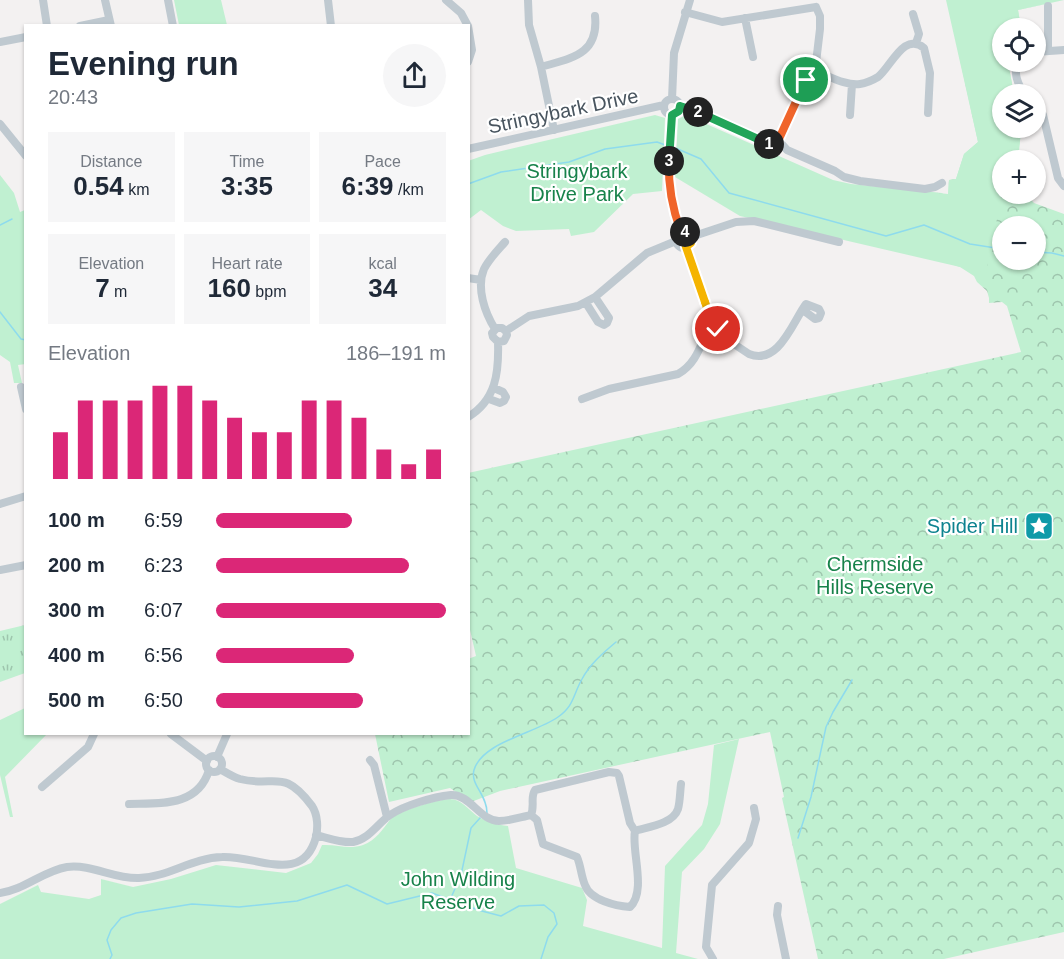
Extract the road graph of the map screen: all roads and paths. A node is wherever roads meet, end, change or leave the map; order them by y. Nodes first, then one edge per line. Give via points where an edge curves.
1 (43, 0) edge
2 (105, 0) edge
3 (168, 0) edge
4 (328, 0) edge
5 (446, 0) edge
6 (528, 0) edge
7 (690, 0) edge
8 (818, 3) edge
9 (1048, 6) dead end
10 (685, 12) junction
11 (913, 14) dead end
12 (595, 16) dead end
13 (745, 18) junction
14 (110, 23) edge
15 (47, 24) edge
16 (173, 24) edge
17 (331, 24) edge
18 (467, 24) edge
19 (24, 37) edge
20 (470, 38) edge
21 (0, 42) edge
22 (916, 43) junction
23 (1064, 50) edge
24 (1048, 51) joint
25 (470, 56) edge
26 (753, 57) dead end
27 (541, 67) junction
28 (815, 71) junction
29 (852, 84) junction
30 (672, 99) junction
31 (664, 105) junction
32 (680, 106) junction
33 (928, 113) dead end
34 (672, 115) junction
35 (850, 115) dead end
36 (0, 124) edge
37 (1046, 128) edge
38 (554, 130) junction
39 (778, 141) junction
40 (470, 149) edge
41 (24, 154) edge
42 (942, 183) dead end
43 (1064, 186) edge
44 (681, 232) junction
45 (691, 237) junction
46 (505, 242) dead end
47 (676, 242) junction
48 (839, 242) dead end
49 (686, 247) junction
50 (470, 278) edge
51 (481, 280) junction
52 (596, 297) junction
53 (586, 303) junction
54 (803, 310) dead end
55 (710, 317) junction
56 (495, 329) junction
57 (506, 332) junction
58 (716, 332) junction
59 (706, 334) junction
60 (498, 342) junction
61 (21, 387) dead end
62 (495, 388) junction
63 (489, 399) junction
64 (582, 399) dead end
65 (24, 400) edge
66 (470, 416) edge
67 (24, 497) edge
68 (0, 504) edge
69 (24, 566) edge
70 (0, 570) edge
71 (94, 735) edge
72 (172, 735) edge
73 (227, 735) edge
74 (217, 757) junction
75 (207, 760) junction
76 (370, 760) dead end
77 (220, 769) junction
78 (209, 770) junction
79 (681, 784) dead end
80 (42, 787) dead end
81 (129, 804) dead end
82 (754, 808) dead end
83 (531, 815) junction
84 (387, 817) junction
85 (635, 831) junction
86 (316, 835) junction
87 (0, 893) edge
88 (778, 906) dead end
89 (713, 959) edge
90 (786, 959) edge

1 - 15 street
2 - 14 street
3 - 16 street
4 - 17 street
5 - 18 street
6 - 27 street via 529,25
7 - 10 street
8 - 13 street
8 - 28 street via 820,29
9 - 24 street
10 - 13 street via 722,22
10 - 30 street via 674,53
11 - 22 street via 919,34
12 - 27 street via 595,35 584,52
13 - 26 street
19 - 21 street
20 - 25 street
22 - 29 street via 902,49 878,76
22 - 33 street via 924,48 929,66
23 - 24 street
27 - 38 street
28 - 29 street
28 - 39 street via 805,82
29 - 35 street
30 - 31 street, Stringybark Drive
30 - 32 street
31 - 34 street, Stringybark Drive
31 - 38 street, Stringybark Drive
32 - 34 street
32 - 39 street via 768,143
34 - 44 street via 669,192
36 - 41 street
37 - 43 street via 1058,178
38 - 40 street, Stringybark Drive
39 - 42 street via 788,150 852,179 925,189
44 - 45 street
44 - 47 street
45 - 48 street via 736,222 754,221
45 - 49 street
46 - 51 street via 487,264
47 - 49 street
47 - 52 street via 642,257
49 - 55 street
50 - 51 street
51 - 56 street via 485,309
52 - 53 street
52 - 53 street via 608,315 607,324 598,322
53 - 57 street via 529,316
54 - 58 street via 779,347 760,356 749,354
55 - 58 street via 717,321
55 - 59 street via 701,323
56 - 57 street
56 - 60 street via 492,338
57 - 60 street via 505,339
58 - 59 street
59 - 64 street via 695,358 678,374
60 - 62 street
61 - 65 street
62 - 63 street
62 - 63 street via 503,392 505,399 500,403
63 - 66 street
67 - 68 street
69 - 70 street
71 - 80 street via 88,747
72 - 75 street
73 - 74 street
74 - 75 street
74 - 77 street
75 - 78 street
76 - 84 street
77 - 78 street
77 - 86 street via 241,780 290,784 314,810
78 - 81 street via 196,792 180,801
79 - 85 street via 678,811 663,822
82 - 89 street via 756,819 749,843 712,885 706,947
83 - 84 street via 498,821 454,795 407,806
83 - 85 street via 535,790 613,772 620,779
83 - 85 street via 537,820 543,844 577,857 590,894 628,908 636,897
84 - 86 street via 359,840 344,842
86 - 87 street via 307,855 291,865 234,857 211,858 165,874 138,878 68,867
88 - 90 street

